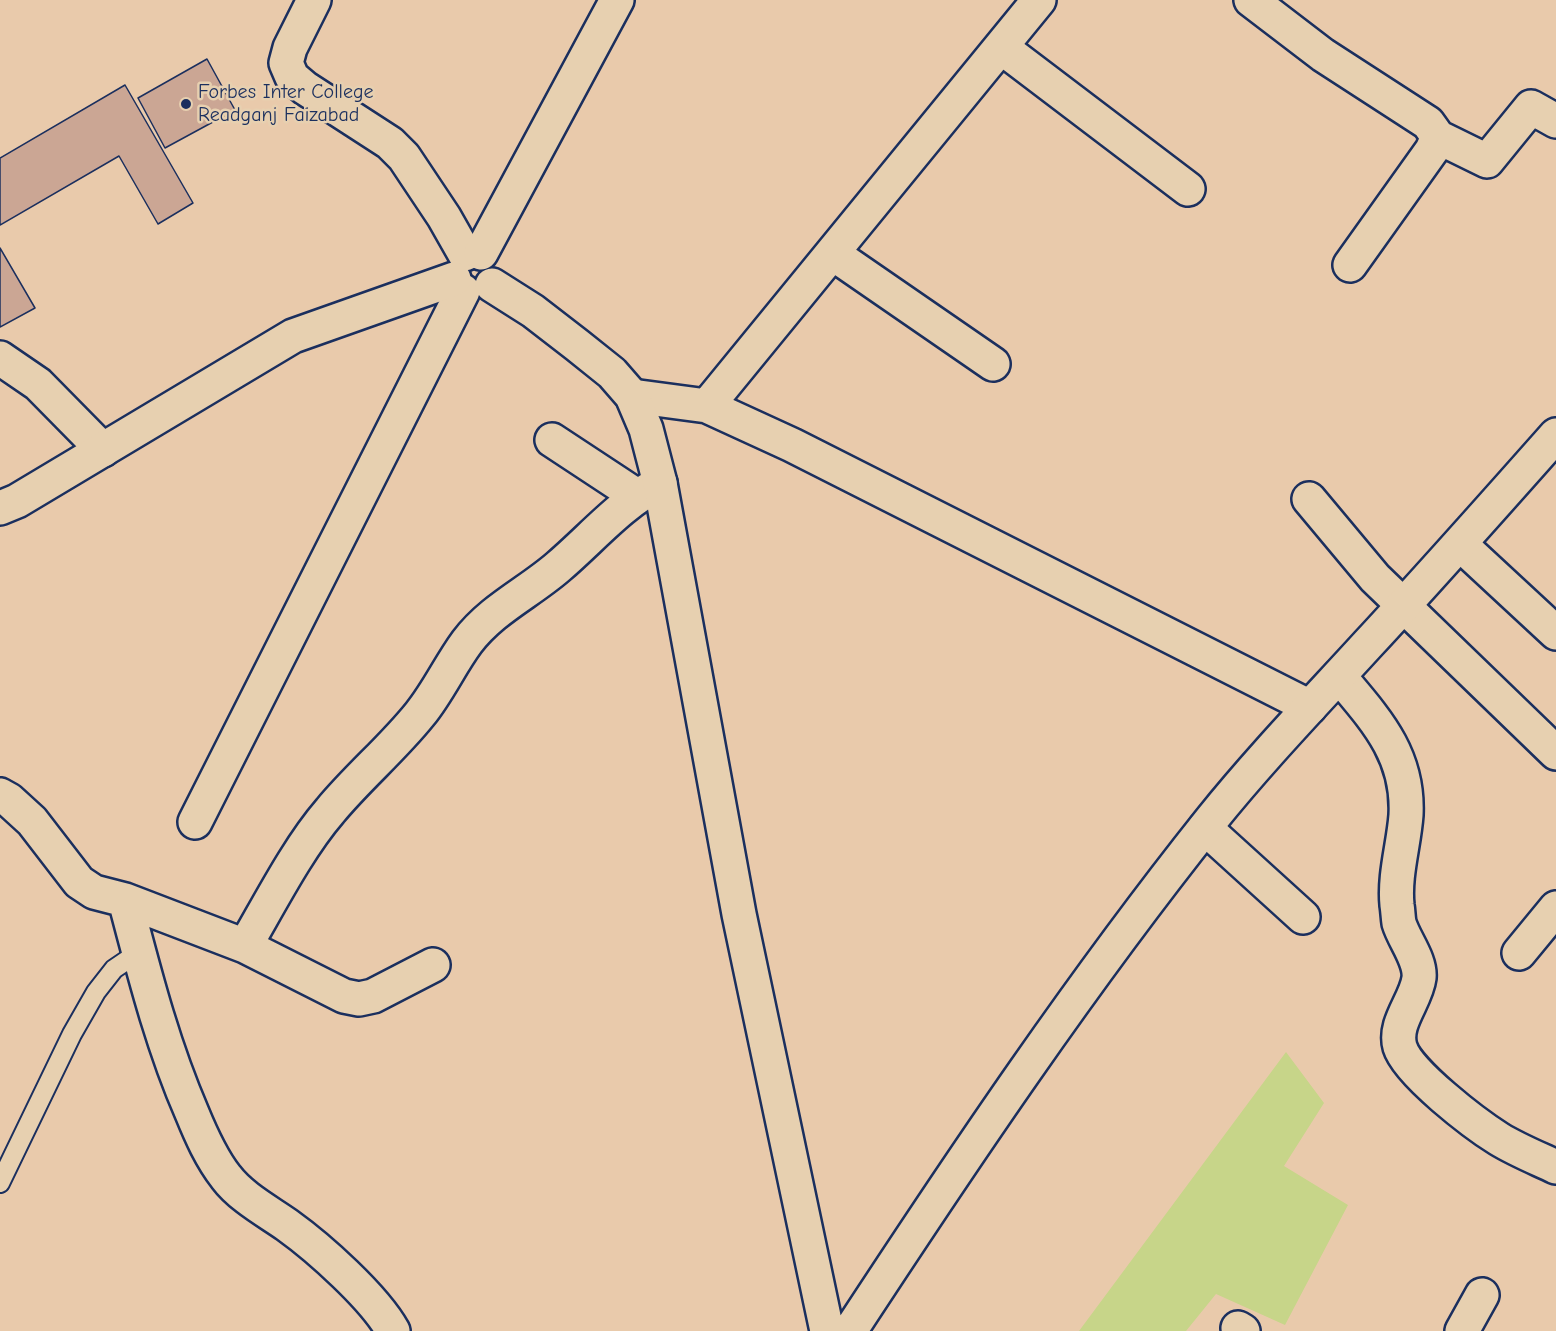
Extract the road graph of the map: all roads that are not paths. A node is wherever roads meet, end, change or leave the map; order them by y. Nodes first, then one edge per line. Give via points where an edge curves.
1 (314, 0) edge
2 (617, 0) edge
3 (1039, 0) edge
4 (1251, 0) edge
5 (1001, 47) junction
6 (1556, 121) edge
7 (1438, 137) junction
8 (1188, 189) dead end
9 (832, 253) junction
10 (1350, 265) dead end
11 (471, 272) junction
12 (0, 358) edge
13 (993, 364) dead end
14 (632, 396) junction
15 (707, 406) junction
16 (1556, 435) edge
17 (552, 440) dead end
18 (103, 450) junction
19 (649, 490) junction
20 (1309, 499) dead end
21 (0, 508) edge
22 (1460, 544) junction
23 (1403, 606) junction
24 (1556, 633) edge
25 (1339, 676) junction
26 (1310, 707) junction
27 (1556, 753) edge
28 (0, 795) edge
29 (195, 822) dead end
30 (1205, 828) junction
31 (125, 900) junction
32 (1556, 908) edge
33 (1303, 917) dead end
34 (245, 946) junction
35 (139, 952) junction
36 (1519, 953) dead end
37 (433, 965) dead end
38 (1556, 1167) edge
39 (0, 1183) edge
40 (1482, 1295) dead end
41 (393, 1331) edge
42 (827, 1331) edge
43 (850, 1331) edge
44 (1461, 1331) edge

1 - 11 street via 290,48 286,63 292,77 390,143 404,157 444,217
2 - 11 street
3 - 5 street
4 - 7 street via 1323,55 1428,123
5 - 8 street
5 - 9 street
6 - 7 street via 1531,107 1487,161
7 - 10 street
9 - 13 street
9 - 15 street
11 - 14 street via 533,311 612,373
11 - 18 street via 293,336
11 - 29 street
12 - 18 street via 38,384
14 - 15 street
14 - 19 street via 646,429
15 - 26 street via 792,445
16 - 22 street
17 - 19 street
18 - 21 street
19 - 34 street via 612,516 559,567 483,624 401,738 329,811
19 - 42 street
20 - 23 street
22 - 23 street
22 - 24 street
23 - 25 street
23 - 27 street
25 - 26 street
25 - 38 street via 1371,714 1403,771 1406,813 1396,897 1399,922 1419,977 1399,1030 1400,1047 1413,1069 1440,1094 1499,1139
26 - 30 street
28 - 31 street via 32,821 79,882 94,892
30 - 33 street
30 - 43 street via 1092,975
31 - 34 street
31 - 35 street
32 - 36 street
34 - 37 street via 344,996 359,999 374,996
35 - 39 lane via 114,969 96,992
35 - 41 street via 180,1086 206,1146 226,1178 308,1241 358,1288
40 - 44 street

